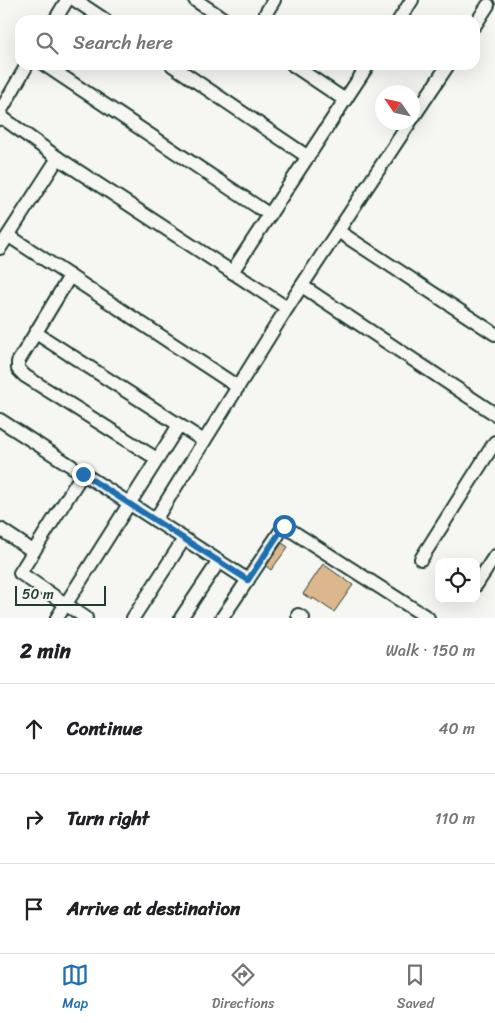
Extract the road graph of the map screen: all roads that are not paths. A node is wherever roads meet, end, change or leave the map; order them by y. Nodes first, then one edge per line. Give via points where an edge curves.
1 (67, 0) edge
2 (76, 0) edge
3 (195, 0) edge
4 (274, 0) edge
5 (412, 0) edge
6 (487, 5) edge
7 (266, 13) dead end
8 (58, 15) edge
9 (98, 15) edge
10 (218, 15) edge
11 (402, 15) edge
12 (480, 17) edge
13 (24, 70) edge
14 (52, 70) edge
15 (179, 70) edge
16 (300, 70) edge
17 (365, 70) edge
18 (445, 70) edge
19 (345, 100) junction
20 (420, 106) edge
21 (0, 112) edge
22 (0, 119) edge
23 (405, 130) edge
24 (308, 157) junction
25 (58, 158) junction
26 (270, 215) junction
27 (338, 231) junction
28 (9, 236) junction
29 (0, 248) edge
30 (232, 272) junction
31 (70, 276) junction
32 (302, 286) junction
33 (287, 308) junction
34 (36, 333) junction
35 (495, 334) edge
36 (238, 387) junction
37 (495, 414) edge
38 (0, 420) edge
39 (179, 425) junction
40 (204, 441) junction
41 (495, 442) edge
42 (158, 459) junction
43 (83, 474) junction
44 (130, 504) junction
45 (155, 520) junction
46 (0, 529) edge
47 (184, 539) junction
48 (33, 551) junction
49 (495, 556) edge
50 (421, 559) dead end
51 (219, 561) junction
52 (248, 580) junction
53 (480, 580) edge
54 (66, 604) junction
55 (57, 618) edge
56 (86, 618) edge
57 (133, 618) edge
58 (181, 618) edge
59 (222, 618) edge
60 (428, 618) edge

1 - 8 street
2 - 9 street
3 - 10 street
4 - 7 street
5 - 11 street
6 - 12 street
13 - 21 street
14 - 26 street
15 - 24 street
16 - 19 street
17 - 19 street
18 - 20 street
19 - 24 street
22 - 25 street
23 - 27 street
24 - 26 street
25 - 28 street
25 - 30 street
26 - 30 street
27 - 32 street
27 - 35 street
28 - 29 street
28 - 31 street
30 - 33 street
31 - 34 street
31 - 36 street
32 - 33 street
32 - 37 street
33 - 36 street
34 - 39 street
34 - 42 street via 18,362 18,369
36 - 40 street
38 - 43 street
39 - 40 street
39 - 42 street
40 - 45 street
41 - 50 street
42 - 44 street
43 - 44 street
43 - 48 street
44 - 45 street
44 - 54 street
45 - 47 street
46 - 48 street
47 - 51 street
47 - 57 street
48 - 54 street via 20,573
49 - 53 street
51 - 52 street
51 - 58 street
52 - 59 street
52 - 60 street via 284,526
54 - 55 street
54 - 56 street

